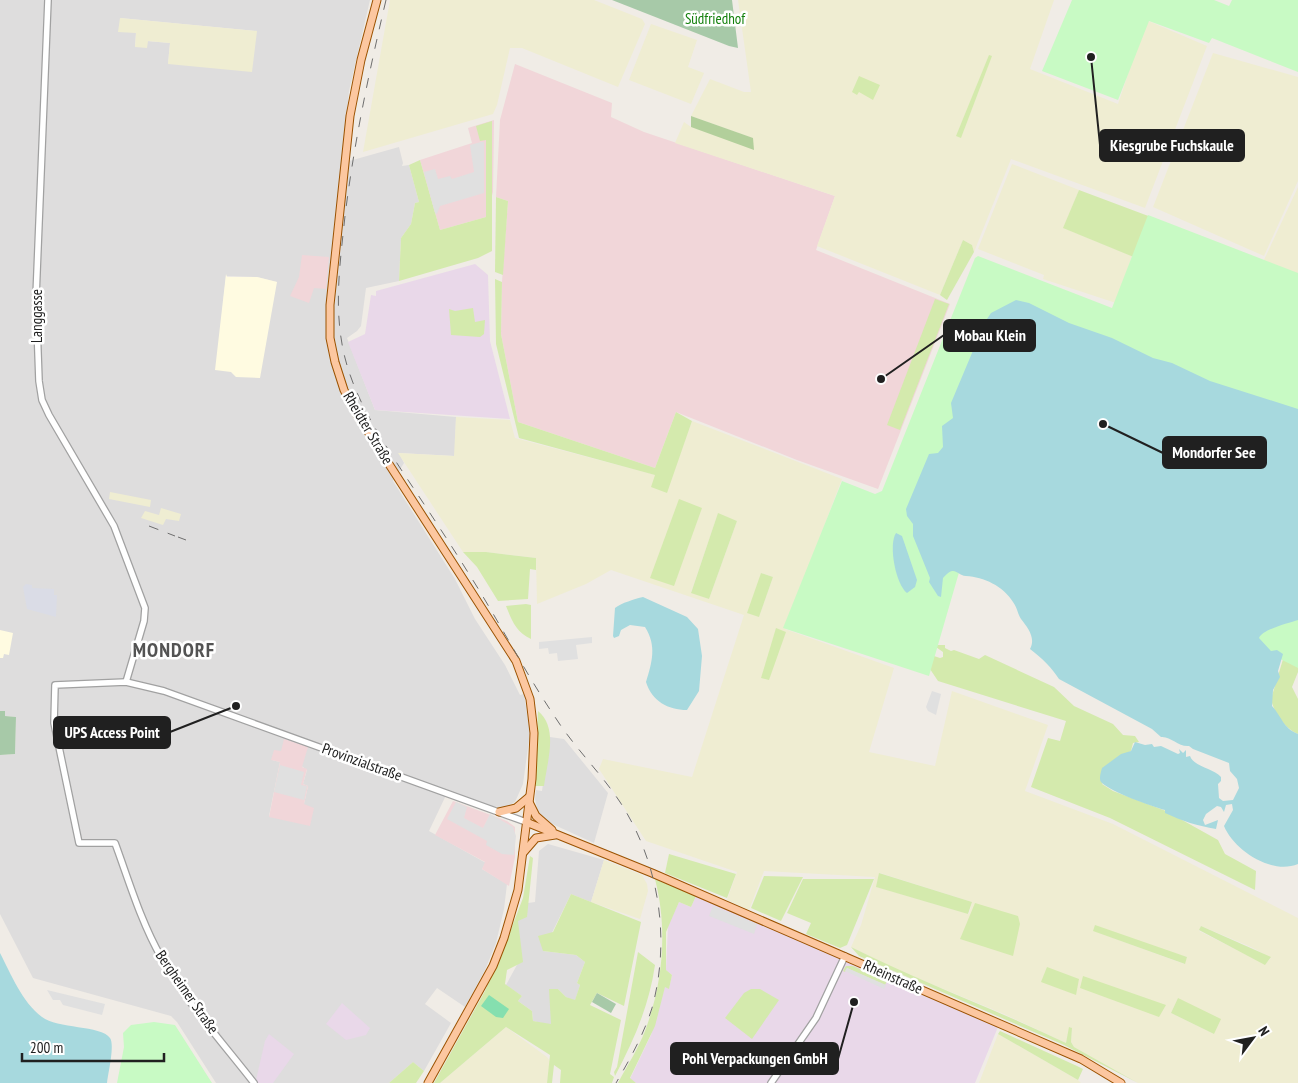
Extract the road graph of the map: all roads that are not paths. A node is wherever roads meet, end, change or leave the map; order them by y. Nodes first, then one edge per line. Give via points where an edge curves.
1 (48, 0) edge
2 (377, 0) edge
3 (126, 682) junction
4 (530, 796) junction
5 (499, 812) junction
6 (526, 822) junction
7 (557, 835) junction
8 (79, 843) joint
9 (523, 854) junction
10 (661, 877) joint
11 (845, 956) junction
12 (254, 1083) edge
13 (428, 1083) edge
14 (771, 1083) edge
15 (1121, 1083) edge

1 - 3 street, Langgasse via 37,238 39,381 49,415 114,526 145,608
2 - 4 main road, Rheidter Straße via 350,116 331,288 331,345 339,376 356,413 522,674 533,711
3 - 5 street, Provinzialstraße via 212,707
3 - 8 street, Provinzialstraße via 55,685 54,723
4 - 5 main road via 516,808
4 - 6 main road, Rheidter Straße
4 - 7 main road via 530,806 536,816
5 - 6 street, Provinzialstraße
6 - 7 main road, Provinzialstraße
6 - 9 main road, Rheidter Straße
7 - 9 main road via 536,838
7 - 10 main road, Provinzialstraße
8 - 12 street, Bergheimer Straße via 115,843 161,957 186,997
9 - 13 main road, Rheidter Straße via 518,890 498,955
10 - 11 main road, Rheinstraße
11 - 14 street via 816,1018
11 - 15 main road, Rheinstraße via 1081,1059

